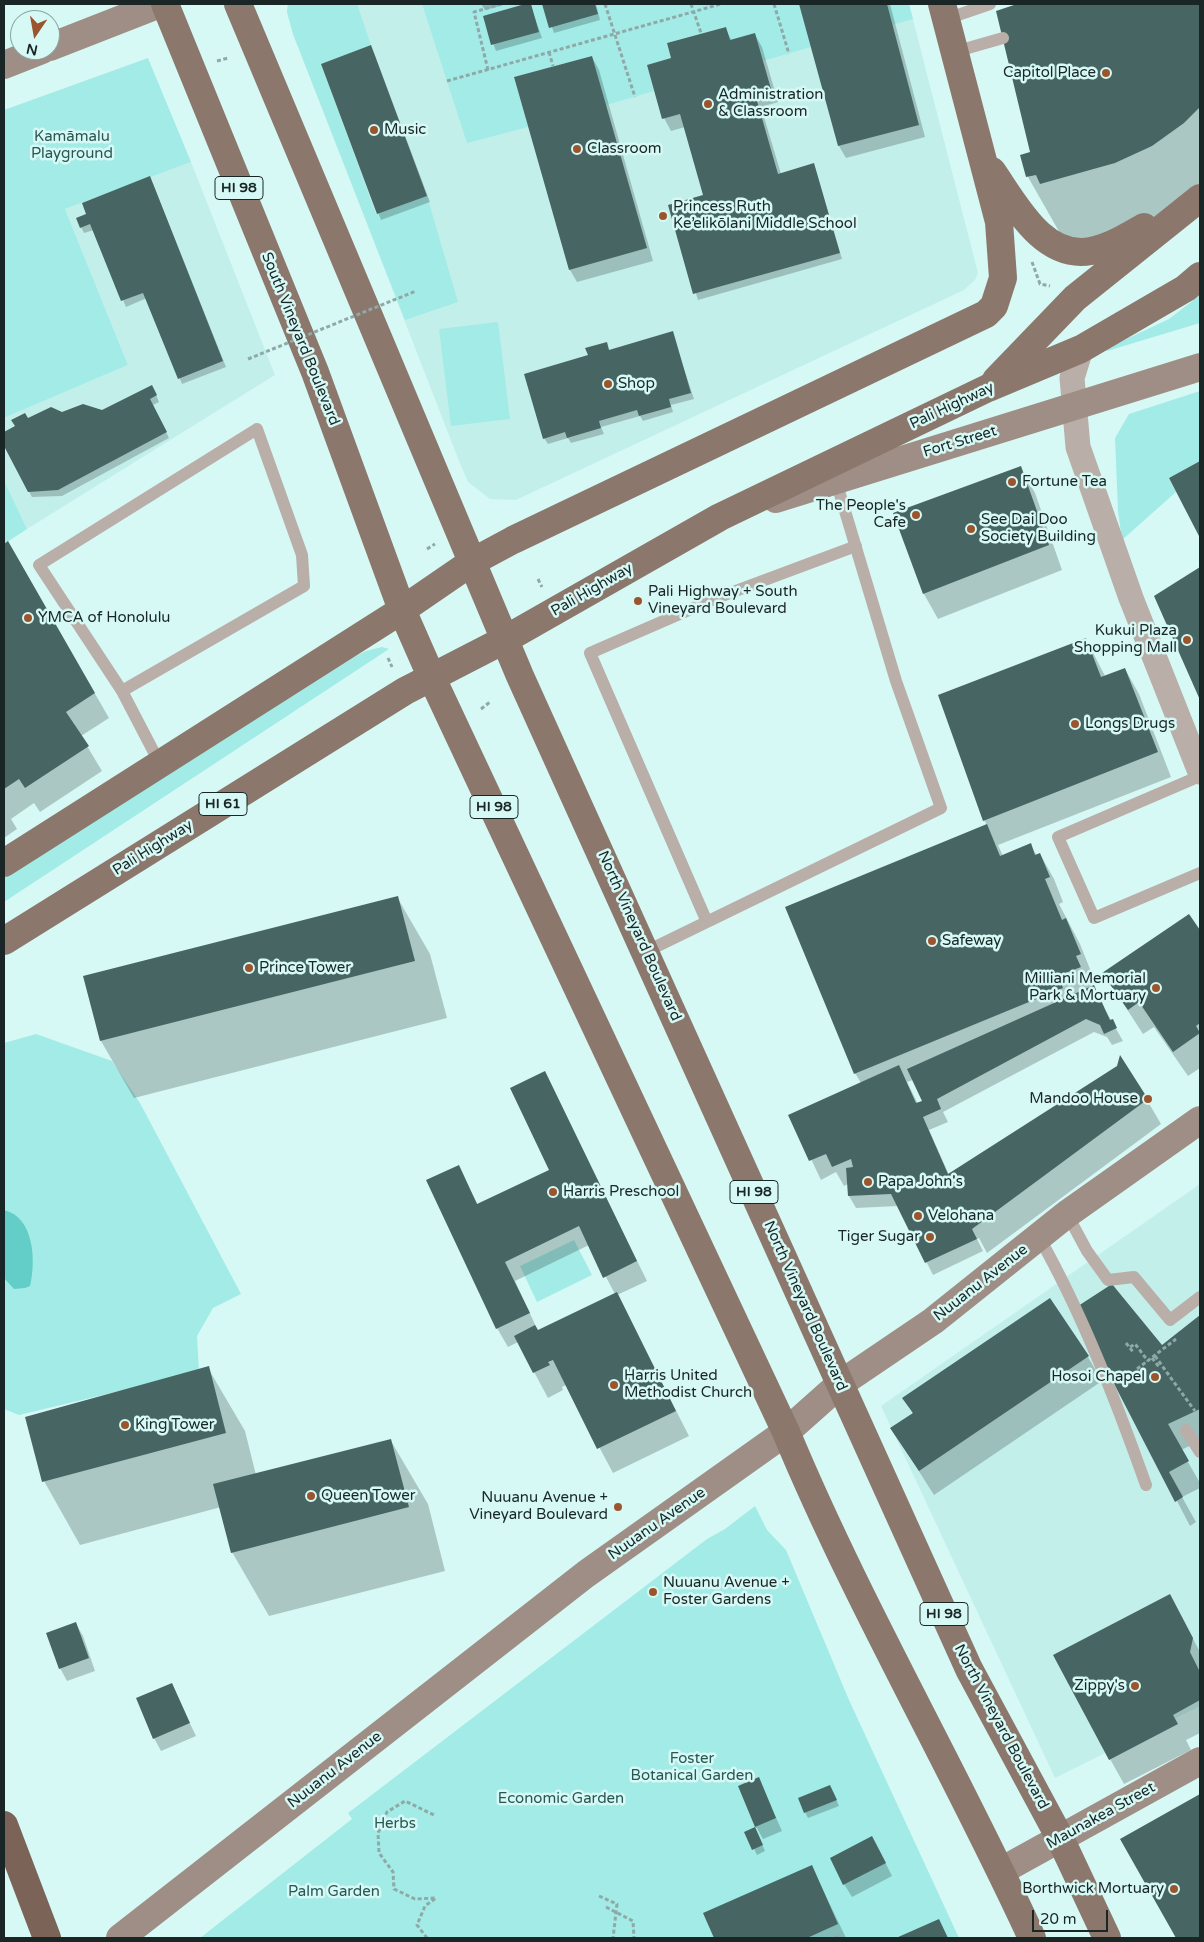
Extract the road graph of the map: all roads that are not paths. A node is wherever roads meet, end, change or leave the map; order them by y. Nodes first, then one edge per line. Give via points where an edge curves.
1 (160, 4) edge
2 (165, 4) edge
3 (238, 4) edge
4 (990, 4) edge
5 (944, 12) edge
6 (1002, 38) dead end
7 (60, 43) edge
8 (954, 52) junction
9 (17, 60) edge
10 (4, 65) edge
11 (981, 155) junction
12 (1200, 197) edge
13 (1200, 276) edge
14 (1081, 350) junction
15 (1200, 367) edge
16 (988, 388) junction
17 (1073, 407) junction
18 (836, 481) junction
19 (720, 517) junction
20 (856, 546) junction
21 (472, 562) junction
22 (402, 610) junction
23 (504, 640) junction
24 (432, 676) junction
25 (122, 691) junction
26 (159, 762) junction
27 (1200, 772) edge
28 (1200, 776) edge
29 (4, 863) edge
30 (1200, 873) edge
31 (707, 922) junction
32 (4, 941) edge
33 (645, 952) junction
34 (1200, 1120) edge
35 (1067, 1214) junction
36 (1039, 1238) junction
37 (1200, 1297) edge
38 (840, 1384) junction
39 (1186, 1430) dead end
40 (786, 1432) junction
41 (1200, 1452) edge
42 (1146, 1485) dead end
43 (1200, 1761) edge
44 (4, 1825) edge
45 (1060, 1838) junction
46 (1002, 1871) junction
47 (125, 1934) edge
48 (47, 1938) edge
49 (1032, 1938) edge
50 (1106, 1938) edge

1 - 7 main road
2 - 22 main road, South Vineyard Boulevard / HI 98 via 315,372
3 - 21 main road, HI 98
4 - 5 lane
5 - 8 main road
6 - 8 lane
8 - 11 main road
9 - 10 main road
11 - 12 main road via 1031,224 1048,241 1077,252 1108,246
11 - 21 main road via 999,222 1004,266 998,297 986,314
12 - 16 main road via 1075,298
13 - 14 main road, Pali Highway via 1186,288
14 - 16 main road, Pali Highway
14 - 17 street via 1072,378
15 - 17 main road, Fort Street
16 - 19 main road, Pali Highway
17 - 18 main road, Fort Street
17 - 27 street via 1081,456 1131,598
18 - 19 main road, Fort Street
18 - 20 lane
19 - 23 main road, Pali Highway
20 - 31 lane via 896,681 942,808
20 - 31 lane via 714,599 590,653
21 - 22 main road
21 - 23 main road, HI 98
22 - 24 main road, South Vineyard Boulevard / HI 98
22 - 26 main road
23 - 24 main road, Pali Highway / HI 61
23 - 33 main road, North Vineyard Boulevard / HI 98
24 - 32 main road, Pali Highway / HI 61
24 - 40 main road, HI 98
25 - 25 lane via 39,565 257,429 302,555 304,586
25 - 26 lane
26 - 29 main road
28 - 30 lane via 1058,837 1094,918
31 - 33 lane
33 - 38 main road, North Vineyard Boulevard / HI 98
34 - 35 main road, Nuuanu Avenue
35 - 36 main road, Nuuanu Avenue
35 - 37 lane via 1087,1251 1108,1280 1134,1277 1170,1320
36 - 38 main road, Nuuanu Avenue via 933,1321
36 - 42 lane via 1059,1272 1122,1417
38 - 40 main road, Nuuanu Avenue
38 - 45 main road, North Vineyard Boulevard / HI 98 via 969,1669
39 - 41 lane
40 - 46 main road, HI 98 via 817,1505
40 - 47 main road, Nuuanu Avenue via 586,1574
43 - 45 main road, Maunakea Street
44 - 48 highway
45 - 46 main road, Maunakea Street
45 - 50 main road, North Vineyard Boulevard / HI 98
46 - 49 main road, HI 98

